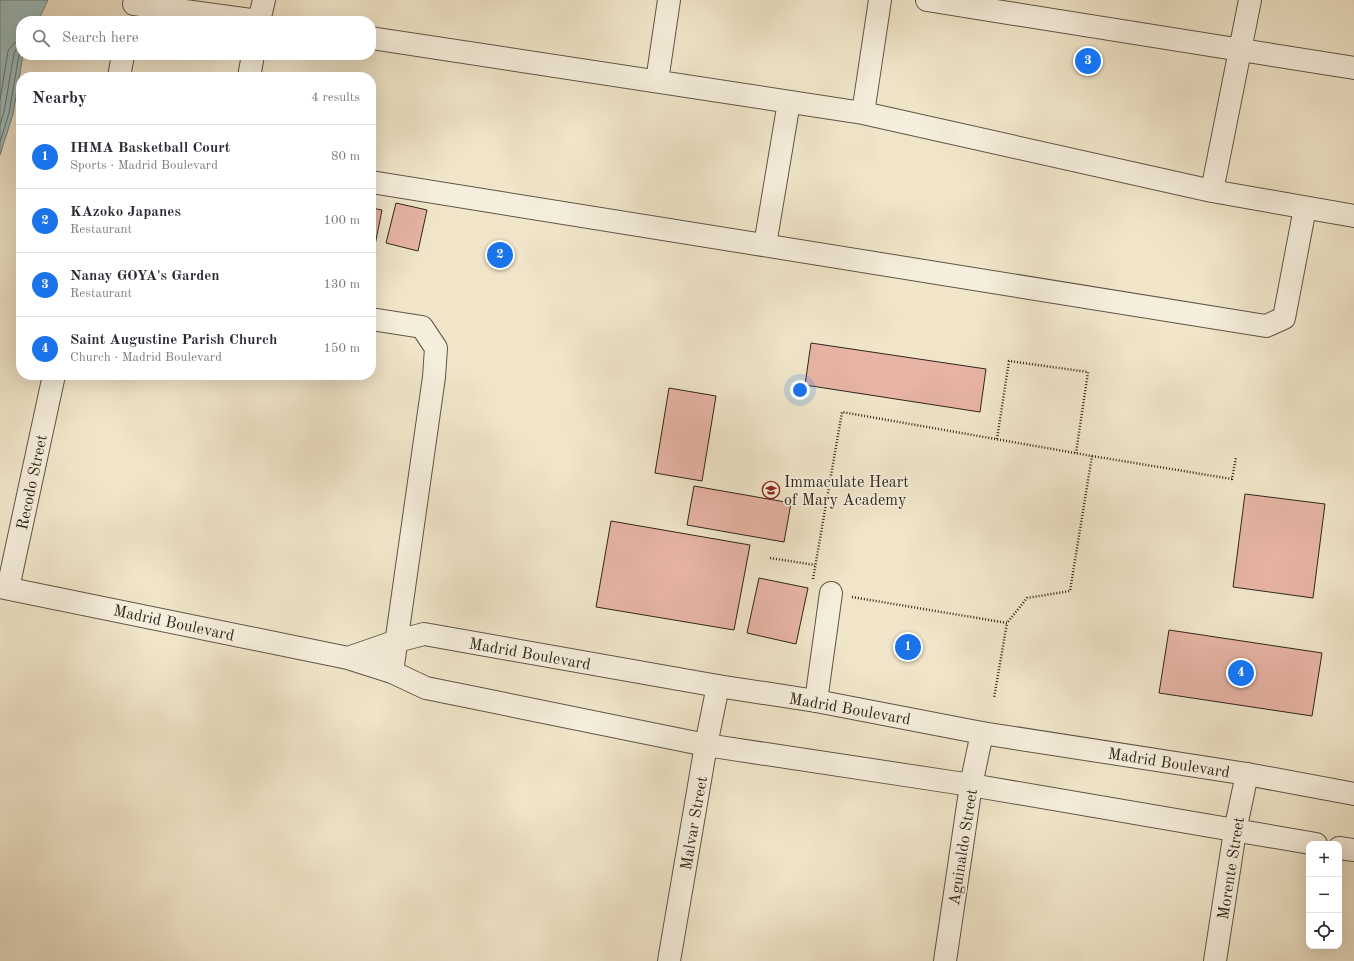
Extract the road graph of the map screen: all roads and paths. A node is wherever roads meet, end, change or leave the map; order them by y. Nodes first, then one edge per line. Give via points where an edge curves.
1 (264, 0) edge
2 (670, 0) edge
3 (880, 0) edge
4 (927, 0) edge
5 (1250, 0) edge
6 (133, 8) edge
7 (211, 16) edge
8 (260, 16) edge
9 (376, 39) edge
10 (1241, 50) junction
11 (122, 60) edge
12 (252, 60) edge
13 (1354, 68) edge
14 (120, 72) edge
15 (250, 72) edge
16 (657, 81) junction
17 (790, 102) junction
18 (863, 113) junction
19 (376, 183) edge
20 (1212, 191) junction
21 (1305, 208) junction
22 (1354, 216) edge
23 (765, 245) junction
24 (376, 320) edge
25 (53, 380) edge
26 (997, 439) junction
27 (1076, 453) junction
28 (1092, 456) junction
29 (1236, 457) dead end
30 (770, 558) dead end
31 (815, 565) junction
32 (4, 587) edge
33 (831, 593) junction
34 (1007, 622) junction
35 (397, 641) junction
36 (348, 658) junction
37 (392, 672) junction
38 (718, 686) junction
39 (994, 698) dead end
40 (816, 701) junction
41 (982, 733) junction
42 (706, 745) junction
43 (1247, 774) junction
44 (971, 785) junction
45 (1354, 794) edge
46 (1235, 831) junction
47 (1306, 842) edge
48 (1342, 848) edge
49 (1354, 850) edge
50 (669, 961) edge
51 (945, 961) edge
52 (1215, 961) edge

1 - 8 street
2 - 16 street
3 - 18 street
4 - 10 street
5 - 10 street
6 - 7 street
9 - 16 street
10 - 13 street
10 - 20 street
11 - 14 street
12 - 15 street
16 - 17 street
17 - 18 street
17 - 23 street
18 - 20 street
19 - 23 street
20 - 21 street
21 - 22 street
21 - 23 street via 1284,318 1266,326
24 - 35 street via 422,327 436,348
25 - 32 street, Recodo Street
26 - 27 path
26 - 27 path via 1009,360 1088,372
26 - 31 path via 842,412
27 - 28 path
28 - 29 path via 1232,479
28 - 34 path via 1070,592 1027,598
30 - 31 path
31 - 33 path via 811,590
32 - 36 street, Madrid Boulevard
33 - 34 path
33 - 40 street
34 - 39 path
35 - 36 street, Madrid Boulevard
35 - 37 street
35 - 38 street, Madrid Boulevard via 424,634
36 - 37 street, Madrid Boulevard
37 - 42 street, Madrid Boulevard via 426,688
38 - 40 street, Madrid Boulevard
38 - 42 street, Malvar Street
40 - 41 street, Madrid Boulevard
41 - 43 street, Madrid Boulevard
41 - 44 street, Aguinaldo Street
42 - 44 street, Madrid Boulevard
42 - 50 street, Malvar Street
43 - 45 street, Madrid Boulevard
43 - 46 street, Morente Street
44 - 46 street, Madrid Boulevard
44 - 51 street, Aguinaldo Street
46 - 47 street, Madrid Boulevard
46 - 52 street, Morente Street
48 - 49 street

